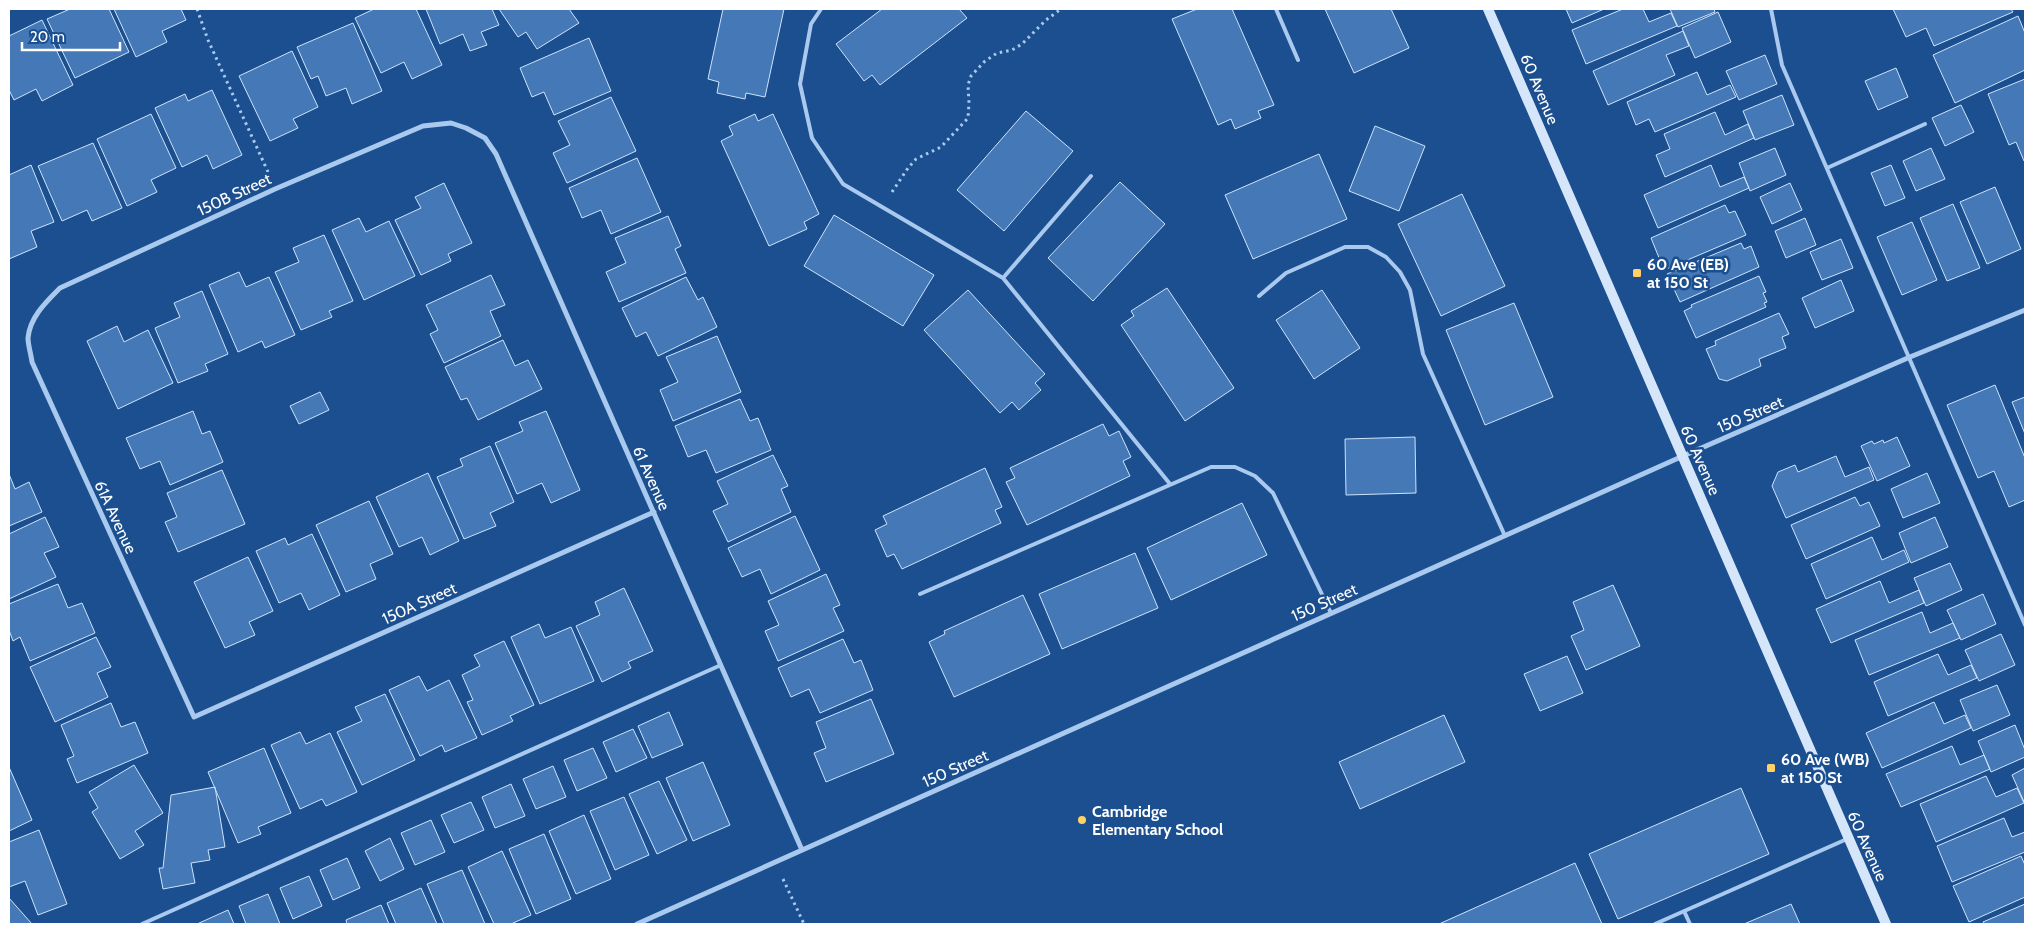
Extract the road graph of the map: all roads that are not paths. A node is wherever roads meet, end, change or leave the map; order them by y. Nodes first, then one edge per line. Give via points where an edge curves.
1 (821, 9) edge
2 (1276, 9) edge
3 (1488, 9) edge
4 (1771, 9) edge
5 (1298, 60) dead end
6 (1925, 124) dead end
7 (466, 128) joint
8 (1827, 168) junction
9 (1091, 176) dead end
10 (1003, 278) junction
11 (1259, 296) dead end
12 (2025, 310) edge
13 (32, 325) joint
14 (1910, 357) junction
15 (1683, 456) junction
16 (1170, 484) junction
17 (654, 512) junction
18 (1505, 536) junction
19 (920, 594) dead end
20 (1331, 613) junction
21 (2025, 625) edge
22 (721, 665) junction
23 (194, 717) joint
24 (1848, 838) junction
25 (802, 850) junction
26 (1684, 911) junction
27 (142, 924) edge
28 (637, 924) edge
29 (1655, 924) edge
30 (1690, 924) edge
31 (1886, 924) edge

1 - 10 lane via 811,24 800,84 812,138 844,184
2 - 5 lane
3 - 15 street, 60 Avenue
4 - 8 lane via 1782,65
6 - 8 lane
7 - 13 street, 150B Street via 451,123 423,126 275,189 60,288 42,306
7 - 17 street, 61 Avenue via 485,138 496,154
8 - 14 lane
9 - 10 lane
10 - 16 lane
11 - 18 lane via 1286,273 1345,247 1368,247 1386,256 1410,290 1423,354
12 - 14 street, 150 Street
13 - 23 street, 61A Avenue via 28,338 32,362
14 - 15 street, 150 Street
14 - 21 lane
15 - 18 street, 150 Street
15 - 24 street, 60 Avenue
16 - 19 lane
16 - 20 lane via 1212,467 1235,467 1255,476 1273,493
17 - 22 street, 61 Avenue
17 - 23 street, 150A Street
18 - 20 street, 150 Street
20 - 25 street, 150 Street
22 - 25 street, 61 Avenue
22 - 27 lane
24 - 26 lane
24 - 31 street, 60 Avenue
25 - 28 street, 150 Street
26 - 29 lane
26 - 30 lane

